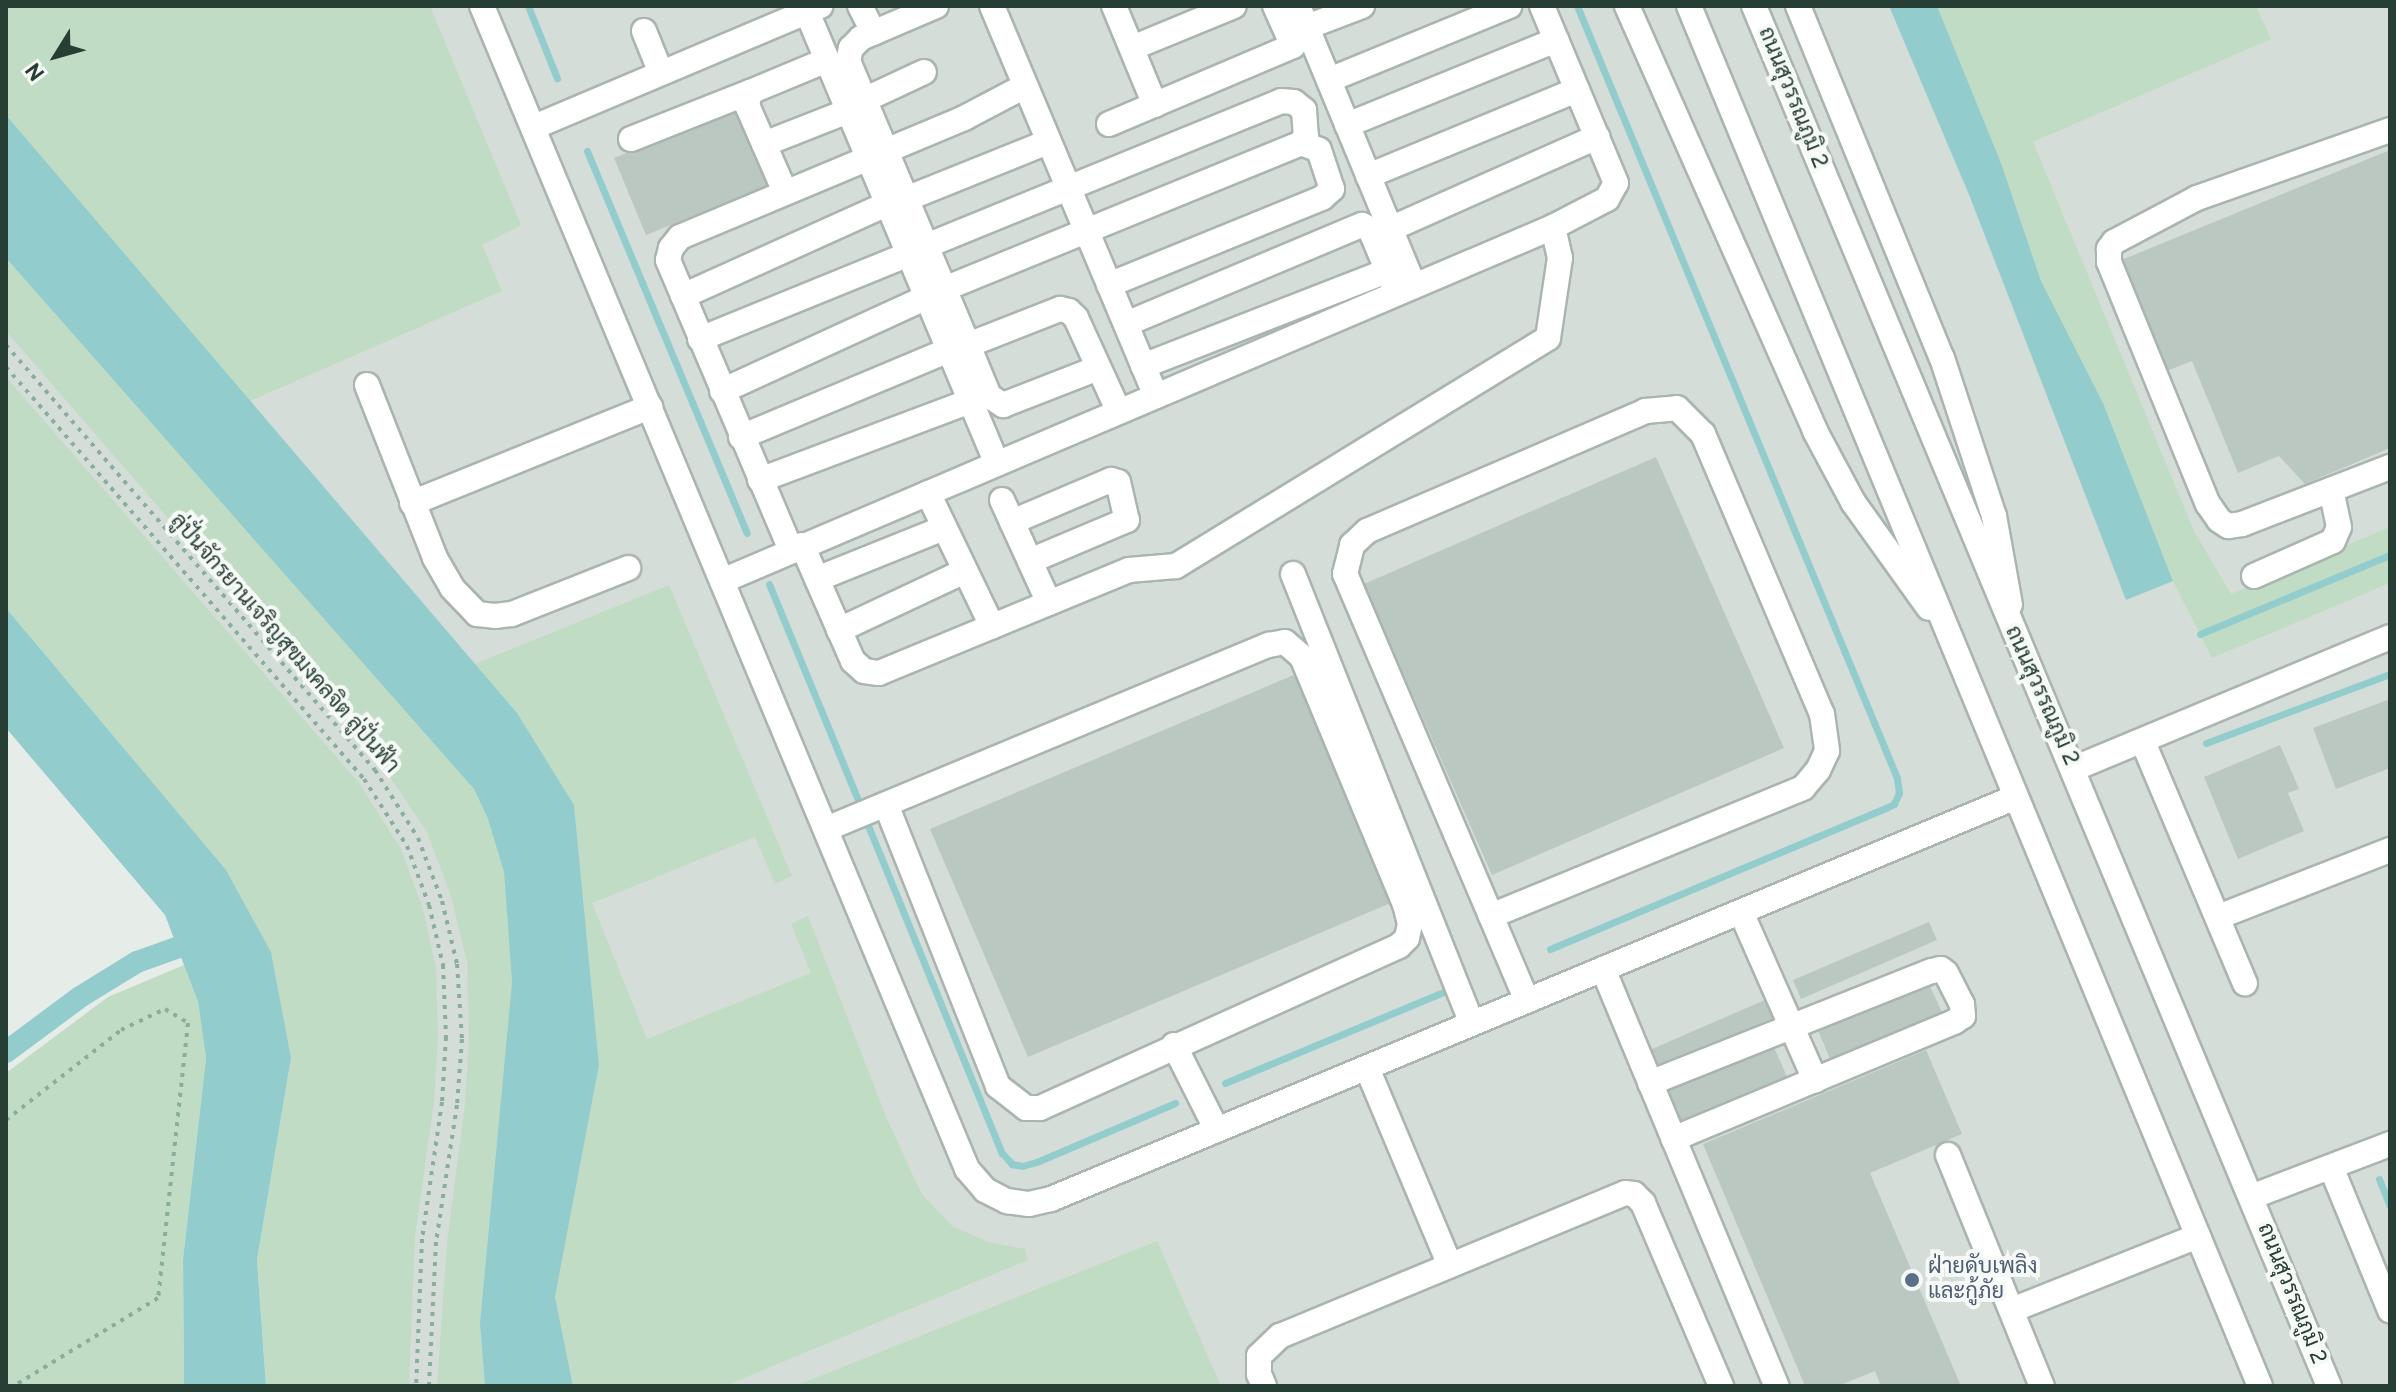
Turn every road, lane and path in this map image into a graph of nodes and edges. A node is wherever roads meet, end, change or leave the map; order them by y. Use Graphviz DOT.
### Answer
graph roads {
  1 [pos="482,6"];
  2 [pos="860,6"];
  3 [pos="936,6"];
  4 [pos="992,6"];
  5 [pos="1114,6"];
  6 [pos="1234,6"];
  7 [pos="1275,6"];
  8 [pos="1362,6"];
  9 [pos="1509,6"];
  10 [pos="1542,6"];
  11 [pos="1627,6"];
  12 [pos="1689,6"];
  13 [pos="1754,6"];
  14 [pos="1798,6"];
  15 [pos="813,9"];
  16 [pos="1303,16"];
  17 [pos="644,31"];
  18 [pos="874,33"];
  19 [pos="1556,40"];
  20 [pos="1132,48"];
  21 [pos="827,60"];
  22 [pos="924,72"];
  23 [pos="661,73"];
  24 [pos="1329,80"];
  25 [pos="1025,86"];
  26 [pos="1577,90"];
  27 [pos="750,92"];
  28 [pos="856,105"];
  29 [pos="1155,105"];
  30 [pos="1109,124"];
  31 [pos="1347,125"];
  32 [pos="534,127"];
  33 [pos="2390,130"];
  34 [pos="1597,137"];
  35 [pos="631,139"];
  36 [pos="1048,142"];
  37 [pos="1301,143"];
  38 [pos="764,144"];
  39 [pos="876,154"];
  40 [pos="1368,176"];
  41 [pos="1068,189"];
  42 [pos="785,192"];
  43 [pos="897,201"];
  44 [pos="1553,227"];
  45 [pos="1390,229"];
  46 [pos="1086,232"];
  47 [pos="918,250"];
  48 [pos="1389,270"];
  49 [pos="1109,285"];
  50 [pos="1406,290"];
  51 [pos="934,294"];
  52 [pos="683,296"];
  53 [pos="1126,324"];
  54 [pos="700,339"];
  55 [pos="6,345"];
  56 [pos="958,348"];
  57 [pos="1143,366"];
  58 [pos="6,367"];
  59 [pos="1098,368"];
  60 [pos="367,385"];
  61 [pos="722,391"];
  62 [pos="1156,396"];
  63 [pos="970,401"];
  64 [pos="650,407"];
  65 [pos="1119,412"];
  66 [pos="741,437"];
  67 [pos="997,464"];
  68 [pos="2390,467"];
  69 [pos="760,480"];
  70 [pos="2331,490"];
  71 [pos="928,493"];
  72 [pos="412,503"];
  73 [pos="944,528"];
  74 [pos="796,548"];
  75 [pos="1030,561"];
  76 [pos="628,568"];
  77 [pos="965,571"];
  78 [pos="1293,574"];
  79 [pos="2254,576"];
  80 [pos="817,579"];
  81 [pos="722,581"];
  82 [pos="1049,603"];
  83 [pos="992,626"];
  84 [pos="839,630"];
  85 [pos="2013,635"];
  86 [pos="2390,637"];
  87 [pos="1952,639"];
  88 [pos="2143,742"];
  89 [pos="2073,769"];
  90 [pos="2016,797"];
  91 [pos="886,805"];
  92 [pos="826,829"];
  93 [pos="2390,850"];
  94 [pos="1741,912"];
  95 [pos="1491,916"];
  96 [pos="2218,917"];
  97 [pos="1603,969"];
  98 [pos="2245,983"];
  99 [pos="1527,1001"];
  100 [pos="1472,1023"];
  101 [pos="1792,1027"];
  102 [pos="1174,1045"];
  103 [pos="1367,1068"];
  104 [pos="1815,1080"];
  105 [pos="1650,1083"];
  106 [pos="6,1120"];
  107 [pos="1217,1130"];
  108 [pos="1673,1139"];
  109 [pos="2390,1144"];
  110 [pos="1948,1155"];
  111 [pos="2331,1167"];
  112 [pos="2251,1197"];
  113 [pos="2198,1236"];
  114 [pos="1450,1265"];
  115 [pos="2012,1310"];
  116 [pos="2390,1310"];
  117 [pos="14,1386"];
  118 [pos="416,1386"];
  119 [pos="429,1386"];
  120 [pos="1264,1386"];
  121 [pos="1721,1386"];
  122 [pos="1777,1386"];
  123 [pos="2042,1386"];
  124 [pos="2260,1386"];
  125 [pos="2329,1386"];
  1 -- 32 [label="street"];
  2 -- 18 [label="street"];
  3 -- 18 [label="street"];
  4 -- 25 [label="street"];
  5 -- 20 [label="street"];
  6 -- 20 [label="street"];
  7 -- 29 [label="street"];
  8 -- 16 [label="street"];
  9 -- 24 [label="street"];
  10 -- 19 [label="street"];
  11 -- 87 [label="street"];
  12 -- 87 [label="street"];
  13 -- 85 [label="street, ถนนสุวรรณภูมิ 2"];
  14 -- 85 [label="street"];
  15 -- 21 [label="street"];
  15 -- 23 [label="street"];
  16 -- 24 [label="street"];
  17 -- 23 [label="street"];
  18 -- 28 [label="street"];
  19 -- 26 [label="street"];
  19 -- 31 [label="street"];
  20 -- 29 [label="street"];
  21 -- 27 [label="street"];
  21 -- 28 [label="street"];
  22 -- 28 [label="street"];
  23 -- 32 [label="street"];
  24 -- 31 [label="street"];
  25 -- 36 [label="street"];
  25 -- 39 [label="street"];
  26 -- 34 [label="street"];
  26 -- 40 [label="street"];
  27 -- 35 [label="street"];
  27 -- 38 [label="street"];
  28 -- 38 [label="street"];
  28 -- 39 [label="street"];
  29 -- 30 [label="street"];
  31 -- 40 [label="street"];
  32 -- 64 [label="street"];
  33 -- 70 [label="street"];
  34 -- 44 [label="street"];
  34 -- 45 [label="street"];
  36 -- 41 [label="street"];
  36 -- 43 [label="street"];
  37 -- 41 [label="street"];
  37 -- 46 [label="street"];
  37 -- 49 [label="street"];
  38 -- 42 [label="street"];
  39 -- 42 [label="street"];
  39 -- 43 [label="street"];
  40 -- 45 [label="street"];
  41 -- 46 [label="street"];
  41 -- 47 [label="street"];
  42 -- 52 [label="street"];
  43 -- 47 [label="street"];
  43 -- 52 [label="street"];
  44 -- 50 [label="street"];
  44 -- 82 [label="street"];
  45 -- 50 [label="street"];
  46 -- 49 [label="street"];
  46 -- 51 [label="street"];
  47 -- 51 [label="street"];
  47 -- 54 [label="street"];
  48 -- 50 [label="street"];
  48 -- 53 [label="street"];
  48 -- 57 [label="street"];
  49 -- 53 [label="street"];
  50 -- 62 [label="street"];
  51 -- 56 [label="street"];
  51 -- 61 [label="street"];
  52 -- 54 [label="street"];
  53 -- 57 [label="street"];
  54 -- 61 [label="street"];
  55 -- 119 [label="path, ลู่ปั่นจักรยานเจริญสุขมงคลจิต ลู่ปั่นฟ้า"];
  56 -- 59 [label="street"];
  56 -- 59 [label="street"];
  56 -- 63 [label="street"];
  56 -- 66 [label="street"];
  57 -- 62 [label="street"];
  58 -- 118 [label="path"];
  59 -- 65 [label="street"];
  60 -- 72 [label="street"];
  61 -- 66 [label="street"];
  62 -- 65 [label="street"];
  63 -- 67 [label="street"];
  63 -- 69 [label="street"];
  64 -- 72 [label="street"];
  64 -- 81 [label="street"];
  65 -- 67 [label="street"];
  66 -- 69 [label="street"];
  67 -- 71 [label="street"];
  68 -- 70 [label="street"];
  69 -- 74 [label="street"];
  70 -- 79 [label="street"];
  71 -- 73 [label="street"];
  71 -- 74 [label="street"];
  72 -- 76 [label="street"];
  73 -- 77 [label="street"];
  73 -- 80 [label="street"];
  74 -- 80 [label="street"];
  74 -- 81 [label="street"];
  75 -- 75 [label="street"];
  75 -- 82 [label="street"];
  77 -- 83 [label="street"];
  77 -- 84 [label="street"];
  78 -- 100 [label="street"];
  80 -- 84 [label="street"];
  81 -- 92 [label="street"];
  82 -- 83 [label="street"];
  83 -- 84 [label="street"];
  85 -- 89 [label="street, ถนนสุวรรณภูมิ 2"];
  86 -- 88 [label="street"];
  87 -- 90 [label="street"];
  88 -- 89 [label="street"];
  88 -- 96 [label="street"];
  89 -- 112 [label="street, ถนนสุวรรณภูมิ 2"];
  90 -- 94 [label="street"];
  90 -- 113 [label="street"];
  91 -- 92 [label="street"];
  91 -- 102 [label="street"];
  91 -- 102 [label="street"];
  92 -- 107 [label="street"];
  93 -- 96 [label="street"];
  94 -- 97 [label="street"];
  94 -- 101 [label="street"];
  95 -- 95 [label="street"];
  95 -- 99 [label="street"];
  96 -- 98 [label="street"];
  97 -- 99 [label="street"];
  97 -- 105 [label="street"];
  99 -- 100 [label="street"];
  100 -- 103 [label="street"];
  101 -- 104 [label="street"];
  101 -- 104 [label="street"];
  101 -- 105 [label="street"];
  102 -- 107 [label="street"];
  103 -- 107 [label="street"];
  103 -- 114 [label="street"];
  104 -- 108 [label="street"];
  105 -- 108 [label="street"];
  106 -- 117 [label="path"];
  108 -- 122 [label="street"];
  109 -- 111 [label="street"];
  110 -- 115 [label="street"];
  111 -- 112 [label="street"];
  111 -- 116 [label="street"];
  112 -- 125 [label="street, ถนนสุวรรณภูมิ 2"];
  113 -- 115 [label="street"];
  113 -- 124 [label="street"];
  114 -- 120 [label="street"];
  114 -- 121 [label="street"];
  115 -- 123 [label="street"];
}
